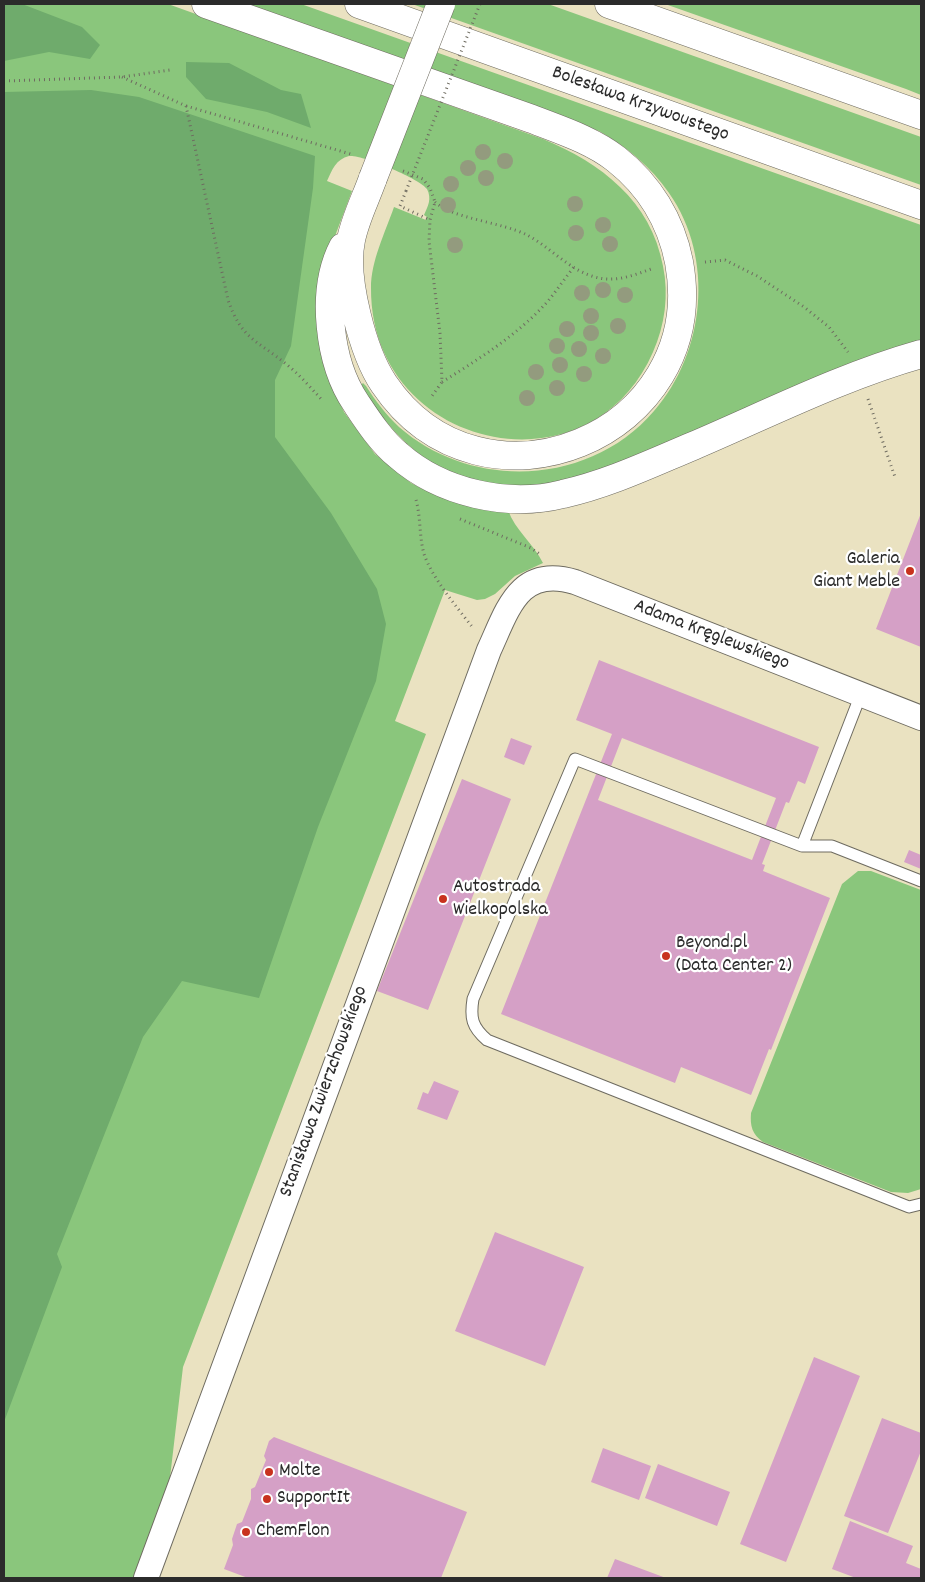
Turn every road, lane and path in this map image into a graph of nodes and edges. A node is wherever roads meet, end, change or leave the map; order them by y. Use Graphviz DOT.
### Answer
graph roads {
  1 [pos="206,4"];
  2 [pos="359,4"];
  3 [pos="441,4"];
  4 [pos="480,4"];
  5 [pos="609,4"];
  6 [pos="170,70"];
  7 [pos="4,82"];
  8 [pos="186,106"];
  9 [pos="921,115"];
  10 [pos="378,168"];
  11 [pos="921,205"];
  12 [pos="430,220"];
  13 [pos="355,225"];
  14 [pos="574,267"];
  15 [pos="921,354"];
  16 [pos="442,382"];
  17 [pos="426,426"];
  18 [pos="417,470"];
  19 [pos="508,607"];
  20 [pos="489,650"];
  21 [pos="861,694"];
  22 [pos="921,718"];
  23 [pos="802,846"];
  24 [pos="921,881"];
  25 [pos="921,1204"];
  26 [pos="146,1578"];
  1 -- 17 [label="main road"];
  2 -- 11 [label="main road, Bolesława Krzywoustego"];
  3 -- 10 [label="main road, bridge"];
  4 -- 12 [label="path, bridge"];
  5 -- 9 [label="main road"];
  6 -- 7 [label="path"];
  8 -- 10 [label="path"];
  10 -- 12 [label="path"];
  10 -- 13 [label="main road"];
  12 -- 16 [label="path"];
  13 -- 17 [label="main road"];
  13 -- 18 [label="main road"];
  14 -- 16 [label="path"];
  15 -- 18 [label="main road"];
  16 -- 17 [label="path"];
  18 -- 20 [label="path"];
  19 -- 20 [label="street, Stanisława Zwierzchowskiego"];
  19 -- 21 [label="street, Adama Kręglewskiego"];
  20 -- 26 [label="street, Stanisława Zwierzchowskiego"];
  21 -- 22 [label="street, Adama Kręglewskiego"];
  21 -- 23 [label="lane"];
  23 -- 24 [label="lane"];
  23 -- 25 [label="lane"];
}
